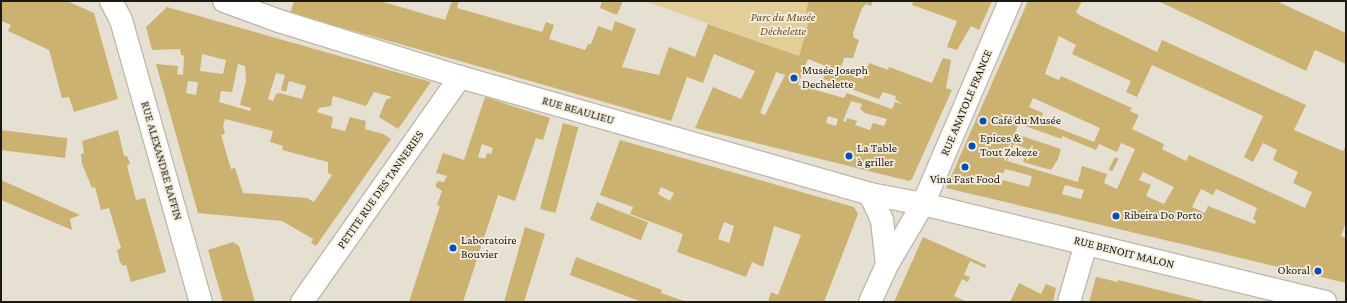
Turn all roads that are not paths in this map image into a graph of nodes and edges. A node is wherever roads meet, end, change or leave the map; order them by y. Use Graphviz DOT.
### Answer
graph roads {
  1 [pos="1010,1"];
  2 [pos="244,5"];
  3 [pos="117,7"];
  4 [pos="460,77"];
  5 [pos="870,194"];
  6 [pos="923,204"];
  7 [pos="1086,244"];
  8 [pos="887,265"];
  9 [pos="201,302"];
  10 [pos="302,302"];
  11 [pos="870,302"];
  12 [pos="1068,302"];
  13 [pos="1325,302"];
  1 -- 6 [label="street, RUE ANATOLE FRANCE"];
  2 -- 4 [label="street, RUE BEAULIEU"];
  3 -- 9 [label="street, RUE ALEXANDRE RAFFIN"];
  4 -- 5 [label="street, RUE BEAULIEU"];
  4 -- 10 [label="street, PETITE RUE DES TANNERIES"];
  5 -- 6 [label="street, RUE BEAULIEU"];
  5 -- 8 [label="street"];
  6 -- 7 [label="street, RUE BENOIT MALON"];
  6 -- 8 [label="street, RUE ANATOLE FRANCE"];
  7 -- 12 [label="street"];
  7 -- 13 [label="street, RUE BENOIT MALON"];
  8 -- 11 [label="street, RUE ANATOLE FRANCE"];
}
